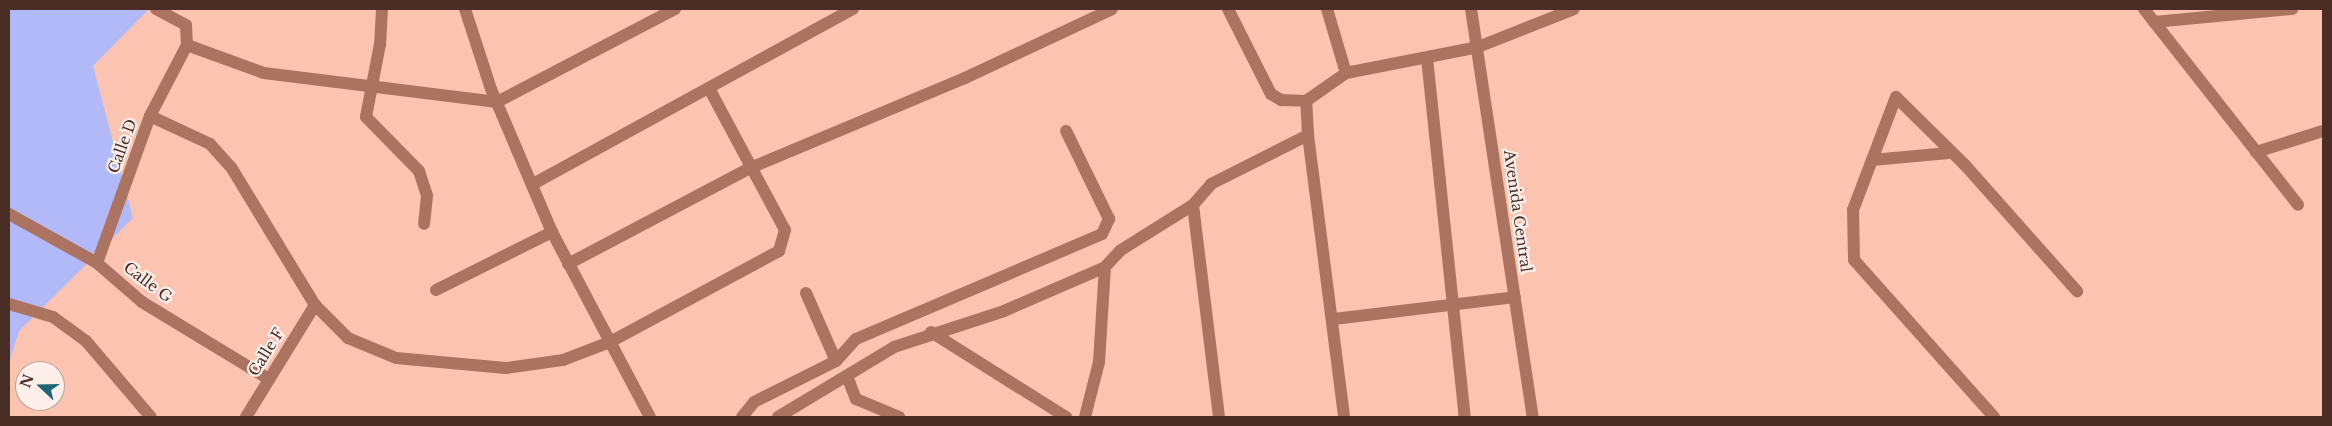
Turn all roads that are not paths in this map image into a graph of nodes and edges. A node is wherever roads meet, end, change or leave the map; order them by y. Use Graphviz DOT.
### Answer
graph roads {
  1 [pos="156,9"];
  2 [pos="382,9"];
  3 [pos="675,9"];
  4 [pos="853,9"];
  5 [pos="1112,9"];
  6 [pos="1228,9"];
  7 [pos="1327,9"];
  8 [pos="1471,9"];
  9 [pos="1574,9"];
  10 [pos="2144,9"];
  11 [pos="2292,9"];
  12 [pos="470,10"];
  13 [pos="2154,22"];
  14 [pos="187,44"];
  15 [pos="1478,47"];
  16 [pos="1427,58"];
  17 [pos="1346,73"];
  18 [pos="370,87"];
  19 [pos="708,88"];
  20 [pos="1306,101"];
  21 [pos="497,102"];
  22 [pos="150,116"];
  23 [pos="1066,131"];
  24 [pos="2323,131"];
  25 [pos="1308,135"];
  26 [pos="2256,152"];
  27 [pos="1949,153"];
  28 [pos="1872,160"];
  29 [pos="750,168"];
  30 [pos="533,184"];
  31 [pos="2298,205"];
  32 [pos="1193,206"];
  33 [pos="9,214"];
  34 [pos="424,224"];
  35 [pos="552,232"];
  36 [pos="97,263"];
  37 [pos="568,264"];
  38 [pos="1106,267"];
  39 [pos="436,290"];
  40 [pos="2077,291"];
  41 [pos="806,293"];
  42 [pos="1515,298"];
  43 [pos="315,305"];
  44 [pos="1452,308"];
  45 [pos="10,309"];
  46 [pos="1334,319"];
  47 [pos="932,332"];
  48 [pos="610,342"];
  49 [pos="836,362"];
  50 [pos="847,376"];
  51 [pos="267,378"];
  52 [pos="150,417"];
  53 [pos="246,417"];
  54 [pos="650,417"];
  55 [pos="742,417"];
  56 [pos="778,417"];
  57 [pos="900,417"];
  58 [pos="1066,417"];
  59 [pos="1085,417"];
  60 [pos="1219,417"];
  61 [pos="1344,417"];
  62 [pos="1465,417"];
  63 [pos="1533,417"];
  64 [pos="1994,417"];
  1 -- 14 [label="street"];
  2 -- 18 [label="street"];
  3 -- 21 [label="street"];
  4 -- 19 [label="street"];
  5 -- 29 [label="street"];
  6 -- 20 [label="street"];
  7 -- 17 [label="street"];
  8 -- 15 [label="street, Avenida Central"];
  9 -- 15 [label="street"];
  10 -- 13 [label="street"];
  11 -- 13 [label="street"];
  12 -- 21 [label="street"];
  13 -- 26 [label="street"];
  14 -- 18 [label="street"];
  14 -- 22 [label="street, Calle D"];
  15 -- 16 [label="street"];
  15 -- 42 [label="street, Avenida Central"];
  16 -- 17 [label="street"];
  16 -- 44 [label="street"];
  17 -- 20 [label="street"];
  18 -- 21 [label="street"];
  18 -- 34 [label="street"];
  19 -- 29 [label="street"];
  19 -- 30 [label="street"];
  20 -- 25 [label="street"];
  21 -- 30 [label="street"];
  22 -- 36 [label="street, Calle D"];
  22 -- 43 [label="street"];
  23 -- 49 [label="street"];
  24 -- 26 [label="street"];
  25 -- 32 [label="street"];
  25 -- 46 [label="street"];
  26 -- 31 [label="street"];
  27 -- 28 [label="street"];
  27 -- 28 [label="street"];
  27 -- 40 [label="street"];
  28 -- 64 [label="street"];
  29 -- 37 [label="street"];
  29 -- 48 [label="street"];
  30 -- 35 [label="street"];
  32 -- 38 [label="street"];
  32 -- 60 [label="street"];
  33 -- 36 [label="street, Calle G"];
  35 -- 37 [label="street"];
  35 -- 39 [label="street"];
  36 -- 51 [label="street, Calle G"];
  37 -- 48 [label="street"];
  38 -- 47 [label="street"];
  38 -- 59 [label="street"];
  41 -- 49 [label="street"];
  42 -- 44 [label="street"];
  42 -- 63 [label="street, Avenida Central"];
  43 -- 48 [label="street"];
  43 -- 51 [label="street, Calle F"];
  44 -- 46 [label="street"];
  44 -- 62 [label="street"];
  45 -- 52 [label="street"];
  46 -- 61 [label="street"];
  47 -- 50 [label="street"];
  47 -- 58 [label="street"];
  48 -- 54 [label="street"];
  49 -- 55 [label="street"];
  50 -- 56 [label="street"];
  50 -- 57 [label="street"];
  51 -- 53 [label="street, Calle F"];
}
